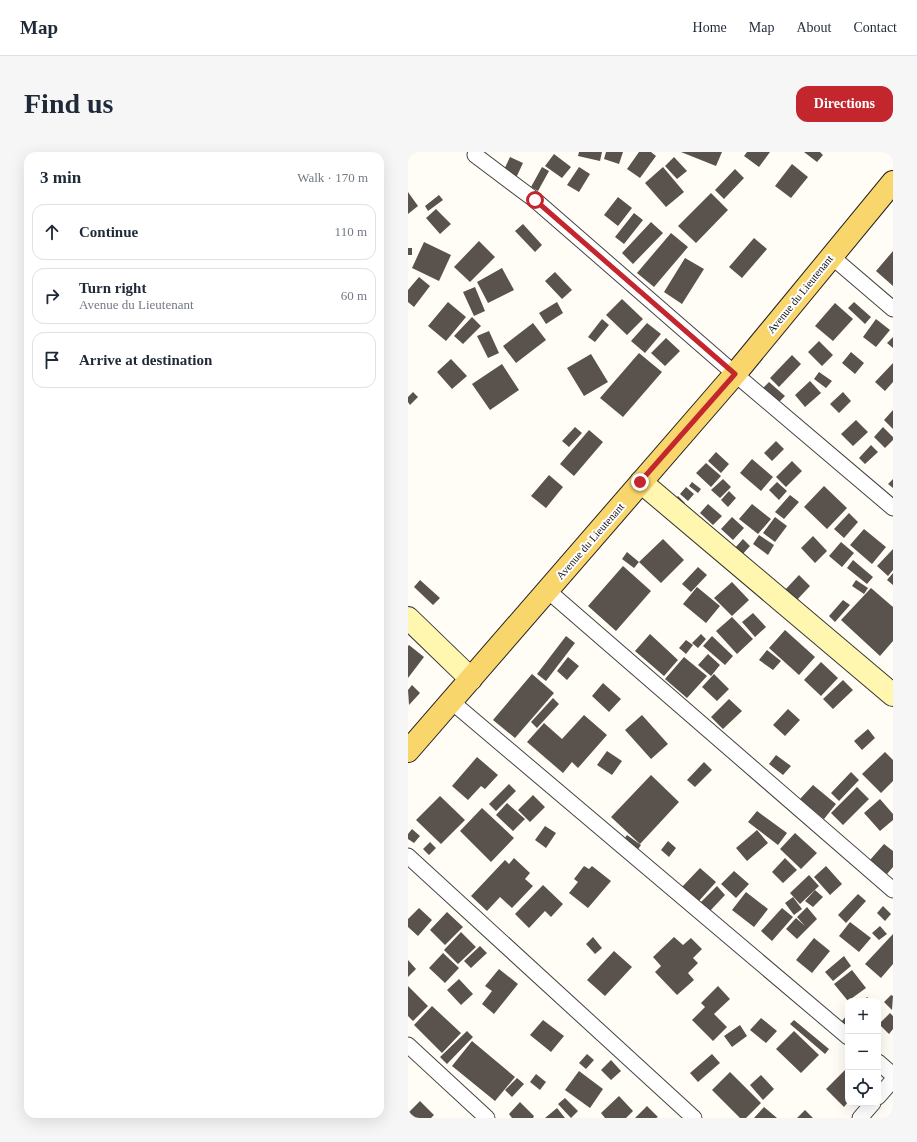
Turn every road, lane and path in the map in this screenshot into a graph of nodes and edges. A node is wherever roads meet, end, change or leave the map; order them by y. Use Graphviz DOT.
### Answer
graph roads {
  1 [pos="474,155"];
  2 [pos="893,182"];
  3 [pos="831,256"];
  4 [pos="893,309"];
  5 [pos="735,374"];
  6 [pos="640,482"];
  7 [pos="893,508"];
  8 [pos="547,590"];
  9 [pos="408,618"];
  10 [pos="472,679"];
  11 [pos="893,695"];
  12 [pos="452,702"];
  13 [pos="408,751"];
  14 [pos="408,856"];
  15 [pos="893,890"];
  16 [pos="845,1034"];
  17 [pos="408,1045"];
  18 [pos="881,1065"];
  19 [pos="893,1075"];
  20 [pos="893,1080"];
  21 [pos="881,1094"];
  22 [pos="870,1106"];
  23 [pos="487,1118"];
  24 [pos="694,1118"];
  25 [pos="860,1118"];
  1 -- 5 [label="street"];
  2 -- 3 [label="main road, Avenue du Lieutenant"];
  3 -- 4 [label="street"];
  3 -- 5 [label="main road, Avenue du Lieutenant"];
  5 -- 6 [label="main road, Avenue du Lieutenant"];
  5 -- 7 [label="street"];
  6 -- 8 [label="main road, Avenue du Lieutenant"];
  6 -- 11 [label="street"];
  8 -- 10 [label="main road, Avenue du Lieutenant"];
  8 -- 15 [label="street"];
  9 -- 10 [label="street"];
  10 -- 12 [label="main road, Avenue du Lieutenant"];
  12 -- 13 [label="main road, Avenue du Lieutenant"];
  12 -- 16 [label="street"];
  14 -- 24 [label="street"];
  17 -- 23 [label="street"];
  18 -- 19 [label="street"];
  20 -- 21 [label="street"];
  22 -- 25 [label="street"];
}
